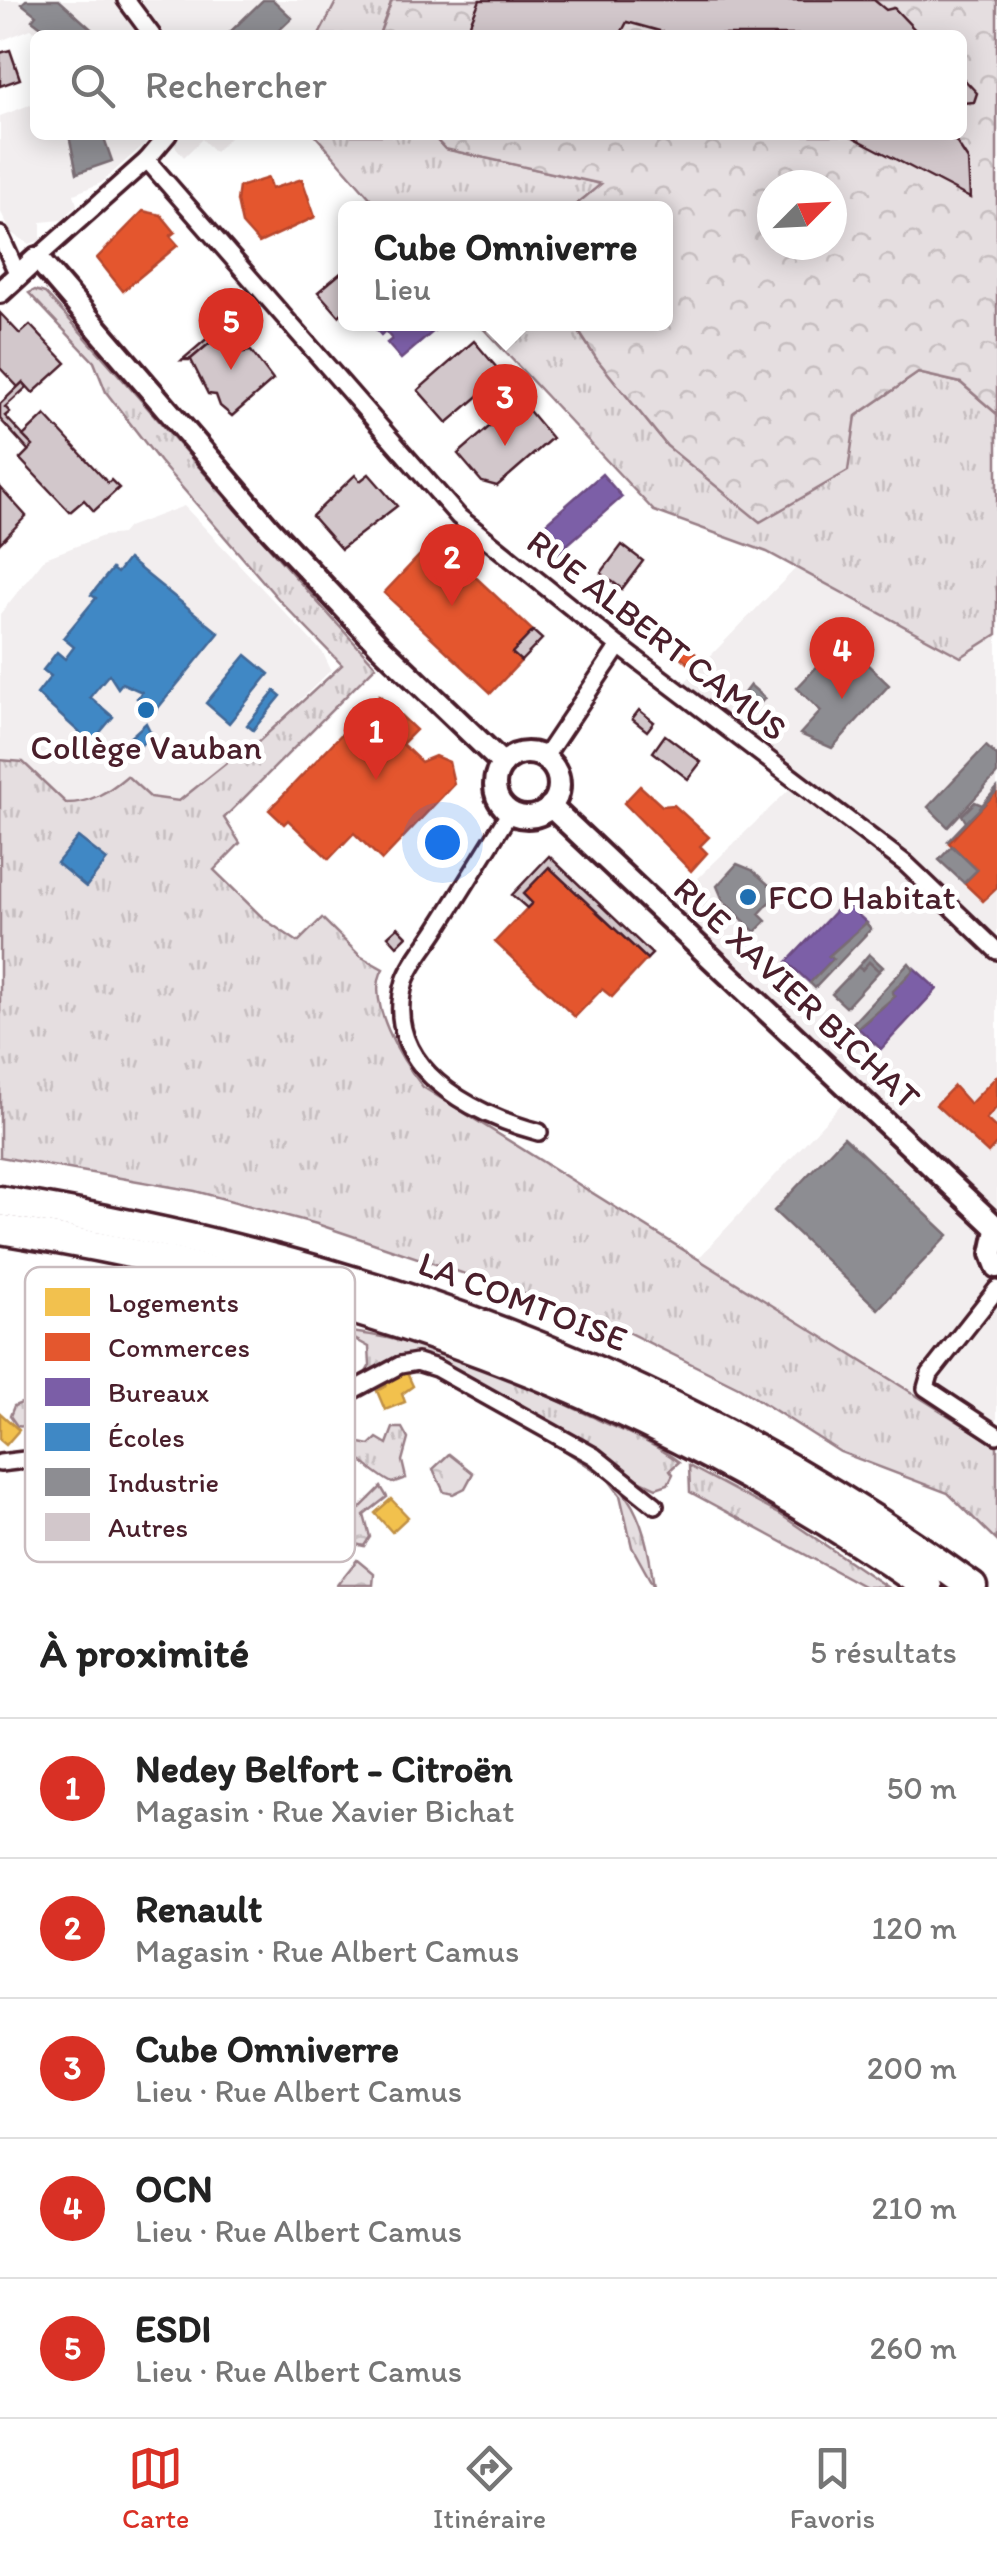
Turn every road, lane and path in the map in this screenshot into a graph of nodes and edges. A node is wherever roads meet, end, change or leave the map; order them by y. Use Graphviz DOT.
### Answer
graph roads {
  1 [pos="126,0"];
  2 [pos="148,30"];
  3 [pos="164,140"];
  4 [pos="147,160"];
  5 [pos="0,234"];
  6 [pos="37,258"];
  7 [pos="18,275"];
  8 [pos="0,292"];
  9 [pos="619,646"];
  10 [pos="544,758"];
  11 [pos="503,764"];
  12 [pos="550,806"];
  13 [pos="510,812"];
  14 [pos="997,952"];
  15 [pos="539,1132"];
  16 [pos="0,1201"];
  17 [pos="0,1229"];
  18 [pos="997,1229"];
  19 [pos="194,1267"];
  20 [pos="311,1267"];
  21 [pos="997,1267"];
  22 [pos="355,1280"];
  23 [pos="997,1289"];
  24 [pos="355,1309"];
  25 [pos="355,1390"];
  26 [pos="997,1434"];
  27 [pos="25,1460"];
  28 [pos="0,1463"];
  29 [pos="655,1505"];
  30 [pos="927,1587"];
  31 [pos="972,1587"];
  1 -- 2 [label="street"];
  3 -- 4 [label="street"];
  4 -- 6 [label="street"];
  4 -- 9 [label="street, RUE ALBERT CAMUS"];
  5 -- 7 [label="street"];
  6 -- 7 [label="main road"];
  6 -- 11 [label="main road"];
  7 -- 8 [label="main road"];
  9 -- 10 [label="street"];
  9 -- 14 [label="street, RUE ALBERT CAMUS"];
  10 -- 11 [label="main road"];
  10 -- 12 [label="main road"];
  11 -- 13 [label="main road"];
  12 -- 13 [label="main road"];
  12 -- 18 [label="main road, RUE XAVIER BICHAT"];
  13 -- 15 [label="street"];
  16 -- 20 [label="highway, LA COMTOISE"];
  17 -- 19 [label="highway, LA COMTOISE"];
  18 -- 21 [label="main road"];
  22 -- 31 [label="highway, LA COMTOISE"];
  23 -- 26 [label="street"];
  24 -- 30 [label="highway, LA COMTOISE"];
  25 -- 29 [label="street"];
  27 -- 28 [label="street"];
}
